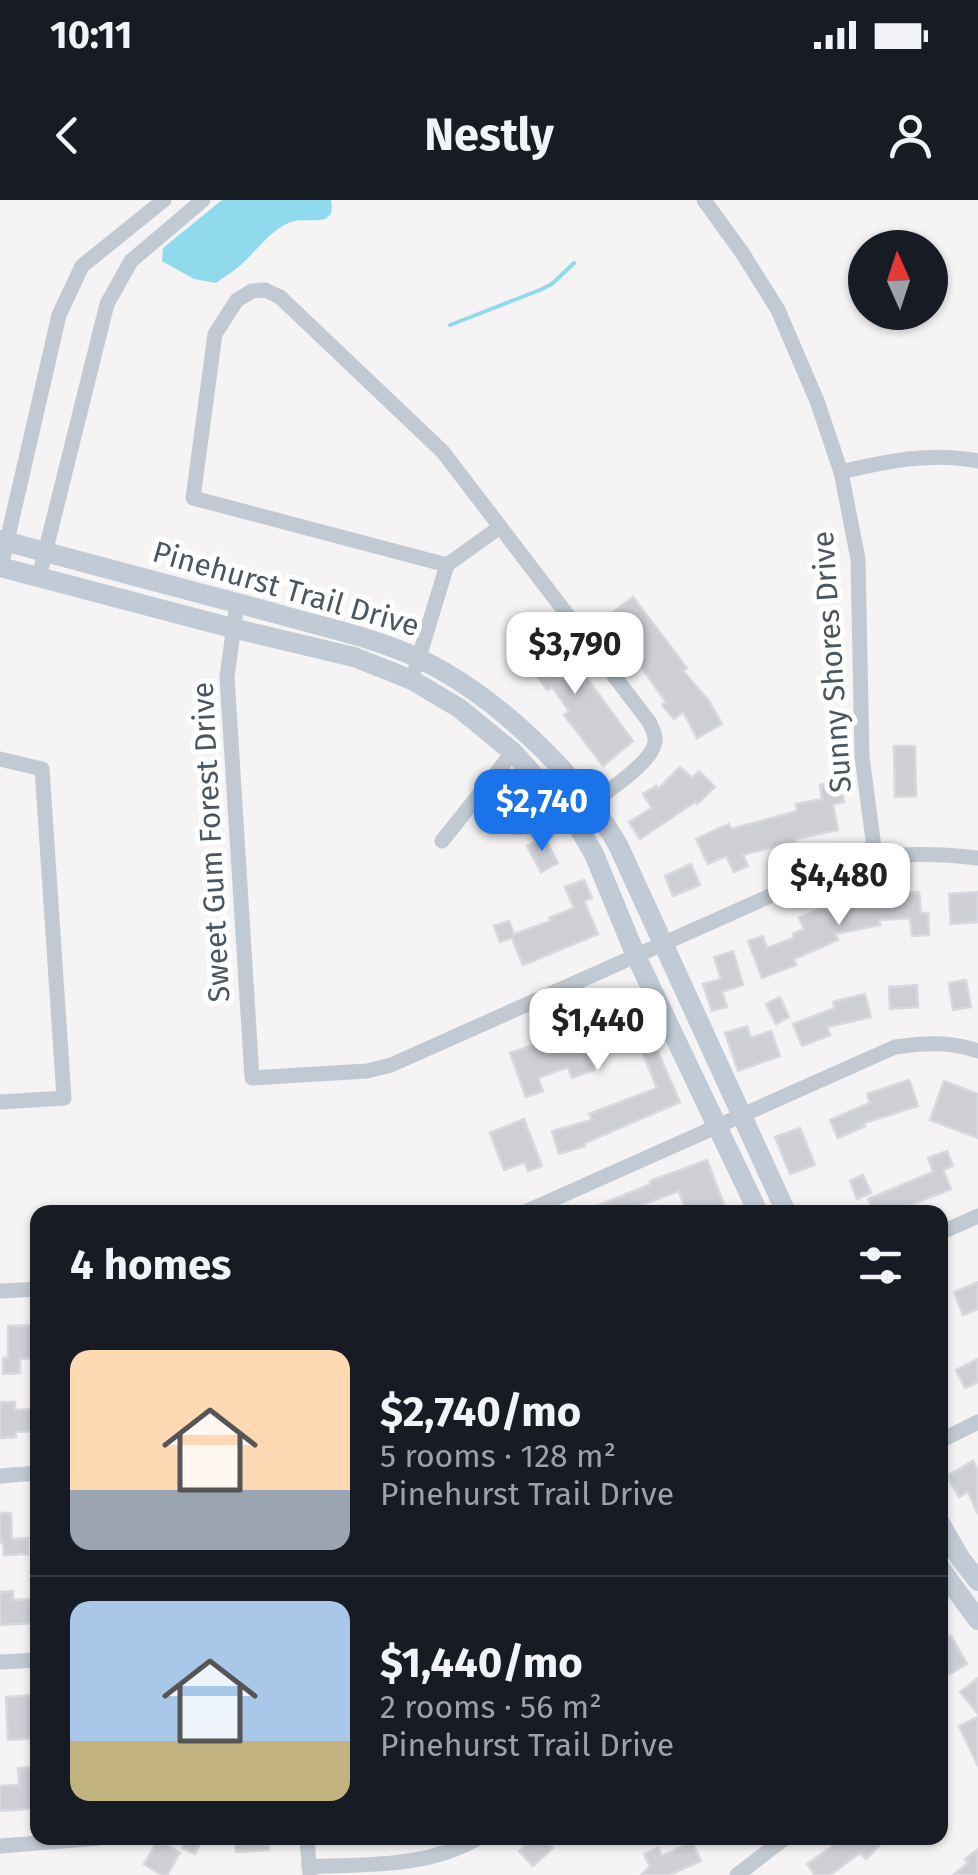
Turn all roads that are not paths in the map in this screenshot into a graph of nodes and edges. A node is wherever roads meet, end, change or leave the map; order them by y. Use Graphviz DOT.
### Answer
graph roads {
  1 [pos="164,200"];
  2 [pos="203,200"];
  3 [pos="704,200"];
  4 [pos="978,461"];
  5 [pos="841,472"];
  6 [pos="500,527"];
  7 [pos="3,541"];
  8 [pos="46,553"];
  9 [pos="446,565"];
  10 [pos="0,567"];
  11 [pos="39,577"];
  12 [pos="237,603"];
  13 [pos="232,628"];
  14 [pos="419,658"];
  15 [pos="412,680"];
  16 [pos="513,752"];
  17 [pos="0,759"];
  18 [pos="591,804"];
  19 [pos="574,820"];
  20 [pos="442,841"];
  21 [pos="875,855"];
  22 [pos="978,858"];
  23 [pos="664,943"];
  24 [pos="636,956"];
  25 [pos="978,1052"];
  26 [pos="0,1102"];
  27 [pos="742,1115"];
  28 [pos="719,1126"];
  29 [pos="562,1205"];
  30 [pos="755,1205"];
  31 [pos="783,1205"];
  32 [pos="978,1216"];
  33 [pos="948,1229"];
  34 [pos="30,1290"];
  35 [pos="0,1292"];
  36 [pos="978,1422"];
  37 [pos="948,1437"];
  38 [pos="30,1474"];
  39 [pos="0,1476"];
  40 [pos="948,1537"];
  41 [pos="948,1579"];
  42 [pos="978,1581"];
  43 [pos="978,1620"];
  44 [pos="30,1660"];
  45 [pos="0,1662"];
  46 [pos="30,1844"];
  47 [pos="308,1845"];
  48 [pos="465,1845"];
  49 [pos="776,1845"];
  50 [pos="0,1846"];
  51 [pos="310,1871"];
  52 [pos="737,1875"];
  1 -- 7 [label="street"];
  2 -- 8 [label="street"];
  3 -- 5 [label="street, Sunny Shores Drive"];
  4 -- 5 [label="street"];
  5 -- 21 [label="street, Sunny Shores Drive"];
  6 -- 9 [label="street"];
  6 -- 9 [label="street"];
  6 -- 18 [label="street"];
  7 -- 8 [label="street, Pinehurst Trail Drive"];
  7 -- 10 [label="street"];
  8 -- 11 [label="street"];
  8 -- 12 [label="street, Pinehurst Trail Drive"];
  9 -- 14 [label="street"];
  10 -- 11 [label="street, Pinehurst Trail Drive"];
  11 -- 13 [label="street, Pinehurst Trail Drive"];
  12 -- 13 [label="street, Sweet Gum Forest Drive"];
  12 -- 14 [label="street, Pinehurst Trail Drive"];
  13 -- 15 [label="street, Pinehurst Trail Drive"];
  13 -- 24 [label="street, Sweet Gum Forest Drive"];
  14 -- 15 [label="street"];
  14 -- 18 [label="street, Pinehurst Trail Drive"];
  15 -- 16 [label="street, Pinehurst Trail Drive"];
  16 -- 19 [label="street, Pinehurst Trail Drive"];
  16 -- 20 [label="street"];
  17 -- 26 [label="street"];
  18 -- 19 [label="street"];
  18 -- 23 [label="street, Pinehurst Trail Drive"];
  19 -- 24 [label="street, Pinehurst Trail Drive"];
  21 -- 22 [label="street"];
  21 -- 23 [label="street"];
  23 -- 24 [label="street"];
  23 -- 27 [label="street, Pinehurst Trail Drive"];
  24 -- 28 [label="street, Pinehurst Trail Drive"];
  25 -- 27 [label="street"];
  27 -- 28 [label="street"];
  27 -- 31 [label="street, Pinehurst Trail Drive"];
  28 -- 29 [label="street"];
  28 -- 30 [label="street, Pinehurst Trail Drive"];
  32 -- 33 [label="street"];
  34 -- 35 [label="street"];
  36 -- 37 [label="street"];
  38 -- 39 [label="street"];
  40 -- 42 [label="street"];
  41 -- 43 [label="street"];
  44 -- 45 [label="street"];
  46 -- 50 [label="street"];
  47 -- 51 [label="street"];
  48 -- 51 [label="street"];
  49 -- 52 [label="street"];
}
